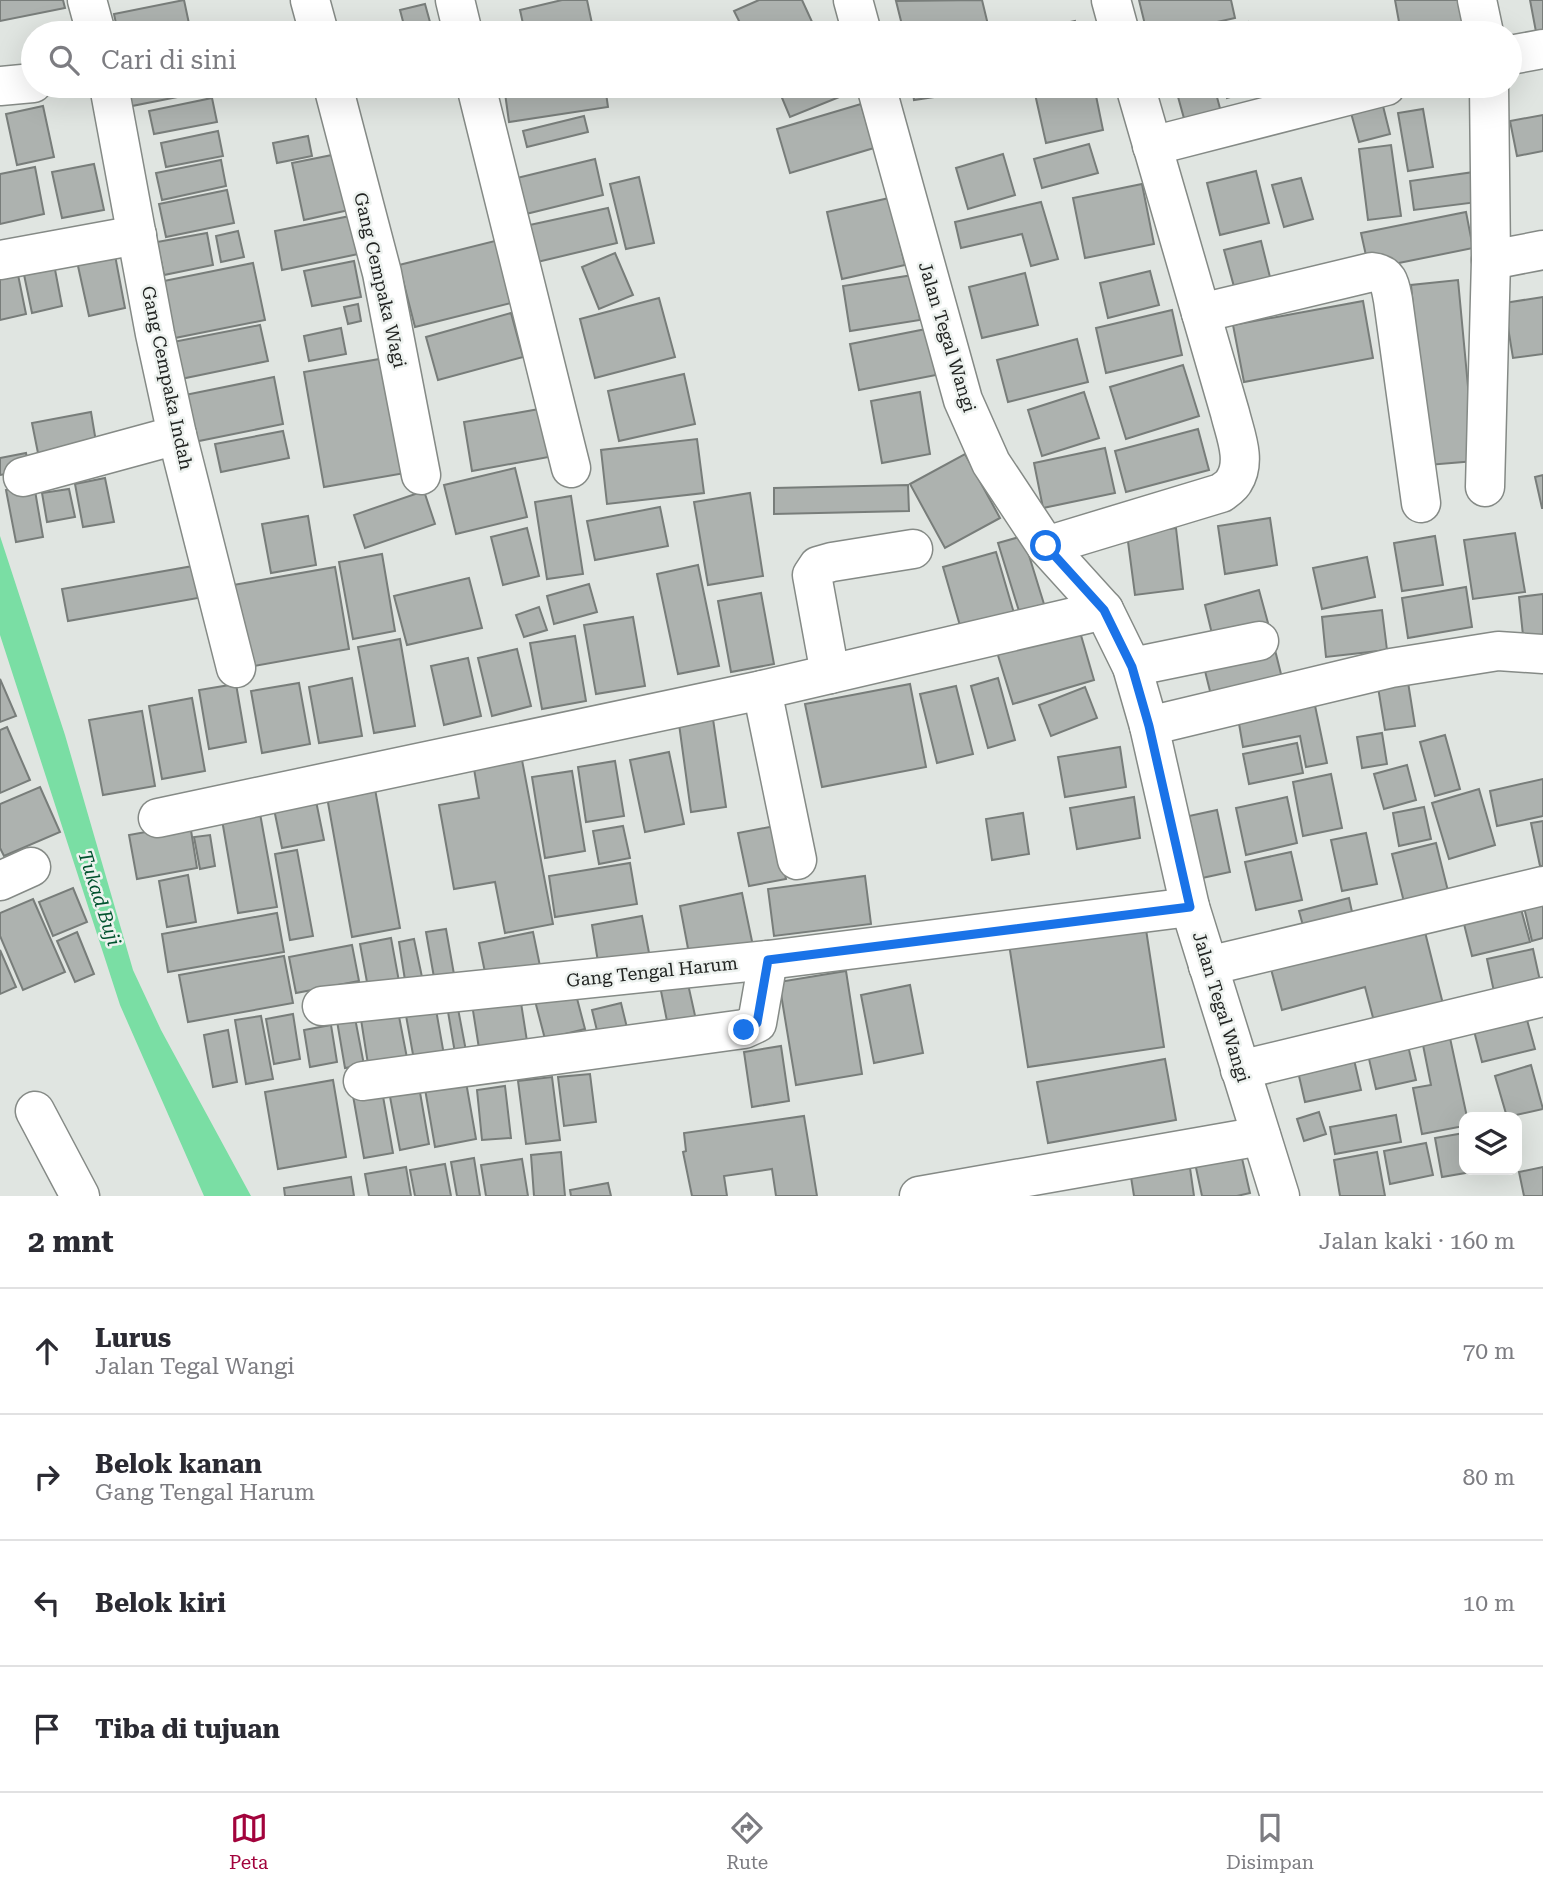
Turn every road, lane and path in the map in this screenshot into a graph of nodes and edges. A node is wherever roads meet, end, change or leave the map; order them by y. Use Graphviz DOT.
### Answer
graph roads {
  1 [pos="88,0"];
  2 [pos="310,0"];
  3 [pos="455,0"];
  4 [pos="853,0"];
  5 [pos="1111,0"];
  6 [pos="1477,0"];
  7 [pos="93,21"];
  8 [pos="316,21"];
  9 [pos="460,21"];
  10 [pos="859,21"];
  11 [pos="1117,21"];
  12 [pos="1481,21"];
  13 [pos="1543,49"];
  14 [pos="1522,53"];
  15 [pos="21,84"];
  16 [pos="0,86"];
  17 [pos="111,98"];
  18 [pos="336,98"];
  19 [pos="479,98"];
  20 [pos="879,98"];
  21 [pos="1138,98"];
  22 [pos="1339,98"];
  23 [pos="1489,98"];
  24 [pos="1152,146"];
  25 [pos="137,235"];
  26 [pos="1543,250"];
  27 [pos="0,260"];
  28 [pos="1491,260"];
  29 [pos="1201,313"];
  30 [pos="177,435"];
  31 [pos="571,468"];
  32 [pos="421,475"];
  33 [pos="23,477"];
  34 [pos="1485,487"];
  35 [pos="1421,503"];
  36 [pos="1046,546"];
  37 [pos="913,549"];
  38 [pos="1104,610"];
  39 [pos="1259,641"];
  40 [pos="1543,654"];
  41 [pos="1132,667"];
  42 [pos="236,668"];
  43 [pos="830,674"];
  44 [pos="762,690"];
  45 [pos="1149,726"];
  46 [pos="158,818"];
  47 [pos="797,860"];
  48 [pos="1543,886"];
  49 [pos="1190,907"];
  50 [pos="768,960"];
  51 [pos="1208,967"];
  52 [pos="1543,997"];
  53 [pos="322,1006"];
  54 [pos="1240,1070"];
  55 [pos="363,1081"];
  56 [pos="35,1111"];
  57 [pos="1261,1136"];
  58 [pos="80,1196"];
  59 [pos="919,1196"];
  60 [pos="1280,1196"];
  1 -- 7 [label="street"];
  2 -- 8 [label="street"];
  3 -- 9 [label="street"];
  4 -- 10 [label="street"];
  5 -- 11 [label="street"];
  6 -- 12 [label="street"];
  13 -- 14 [label="street"];
  15 -- 16 [label="street"];
  17 -- 25 [label="street, Gang Cempaka Indah"];
  18 -- 32 [label="street, Gang Cempaka Wagi"];
  19 -- 31 [label="street"];
  20 -- 36 [label="street, Jalan Tegal Wangi"];
  21 -- 24 [label="street"];
  22 -- 24 [label="street"];
  23 -- 28 [label="street"];
  24 -- 29 [label="street"];
  25 -- 27 [label="street"];
  25 -- 30 [label="street, Gang Cempaka Indah"];
  26 -- 28 [label="street"];
  28 -- 34 [label="street"];
  29 -- 35 [label="street"];
  29 -- 36 [label="street"];
  30 -- 33 [label="street"];
  30 -- 42 [label="street, Gang Cempaka Indah"];
  36 -- 38 [label="street, Jalan Tegal Wangi"];
  37 -- 43 [label="street"];
  38 -- 41 [label="street, Jalan Tegal Wangi"];
  38 -- 43 [label="street"];
  39 -- 41 [label="street"];
  40 -- 45 [label="street"];
  41 -- 45 [label="street, Jalan Tegal Wangi"];
  43 -- 44 [label="street"];
  44 -- 46 [label="street"];
  44 -- 47 [label="street"];
  45 -- 49 [label="street, Jalan Tegal Wangi"];
  48 -- 51 [label="street"];
  49 -- 50 [label="street, Gang Tengal Harum"];
  49 -- 51 [label="street, Jalan Tegal Wangi"];
  50 -- 53 [label="street, Gang Tengal Harum"];
  50 -- 55 [label="street"];
  51 -- 54 [label="street, Jalan Tegal Wangi"];
  52 -- 54 [label="street"];
  54 -- 57 [label="street, Jalan Tegal Wangi"];
  56 -- 58 [label="street"];
  57 -- 59 [label="street"];
  57 -- 60 [label="street, Jalan Tegal Wangi"];
}
